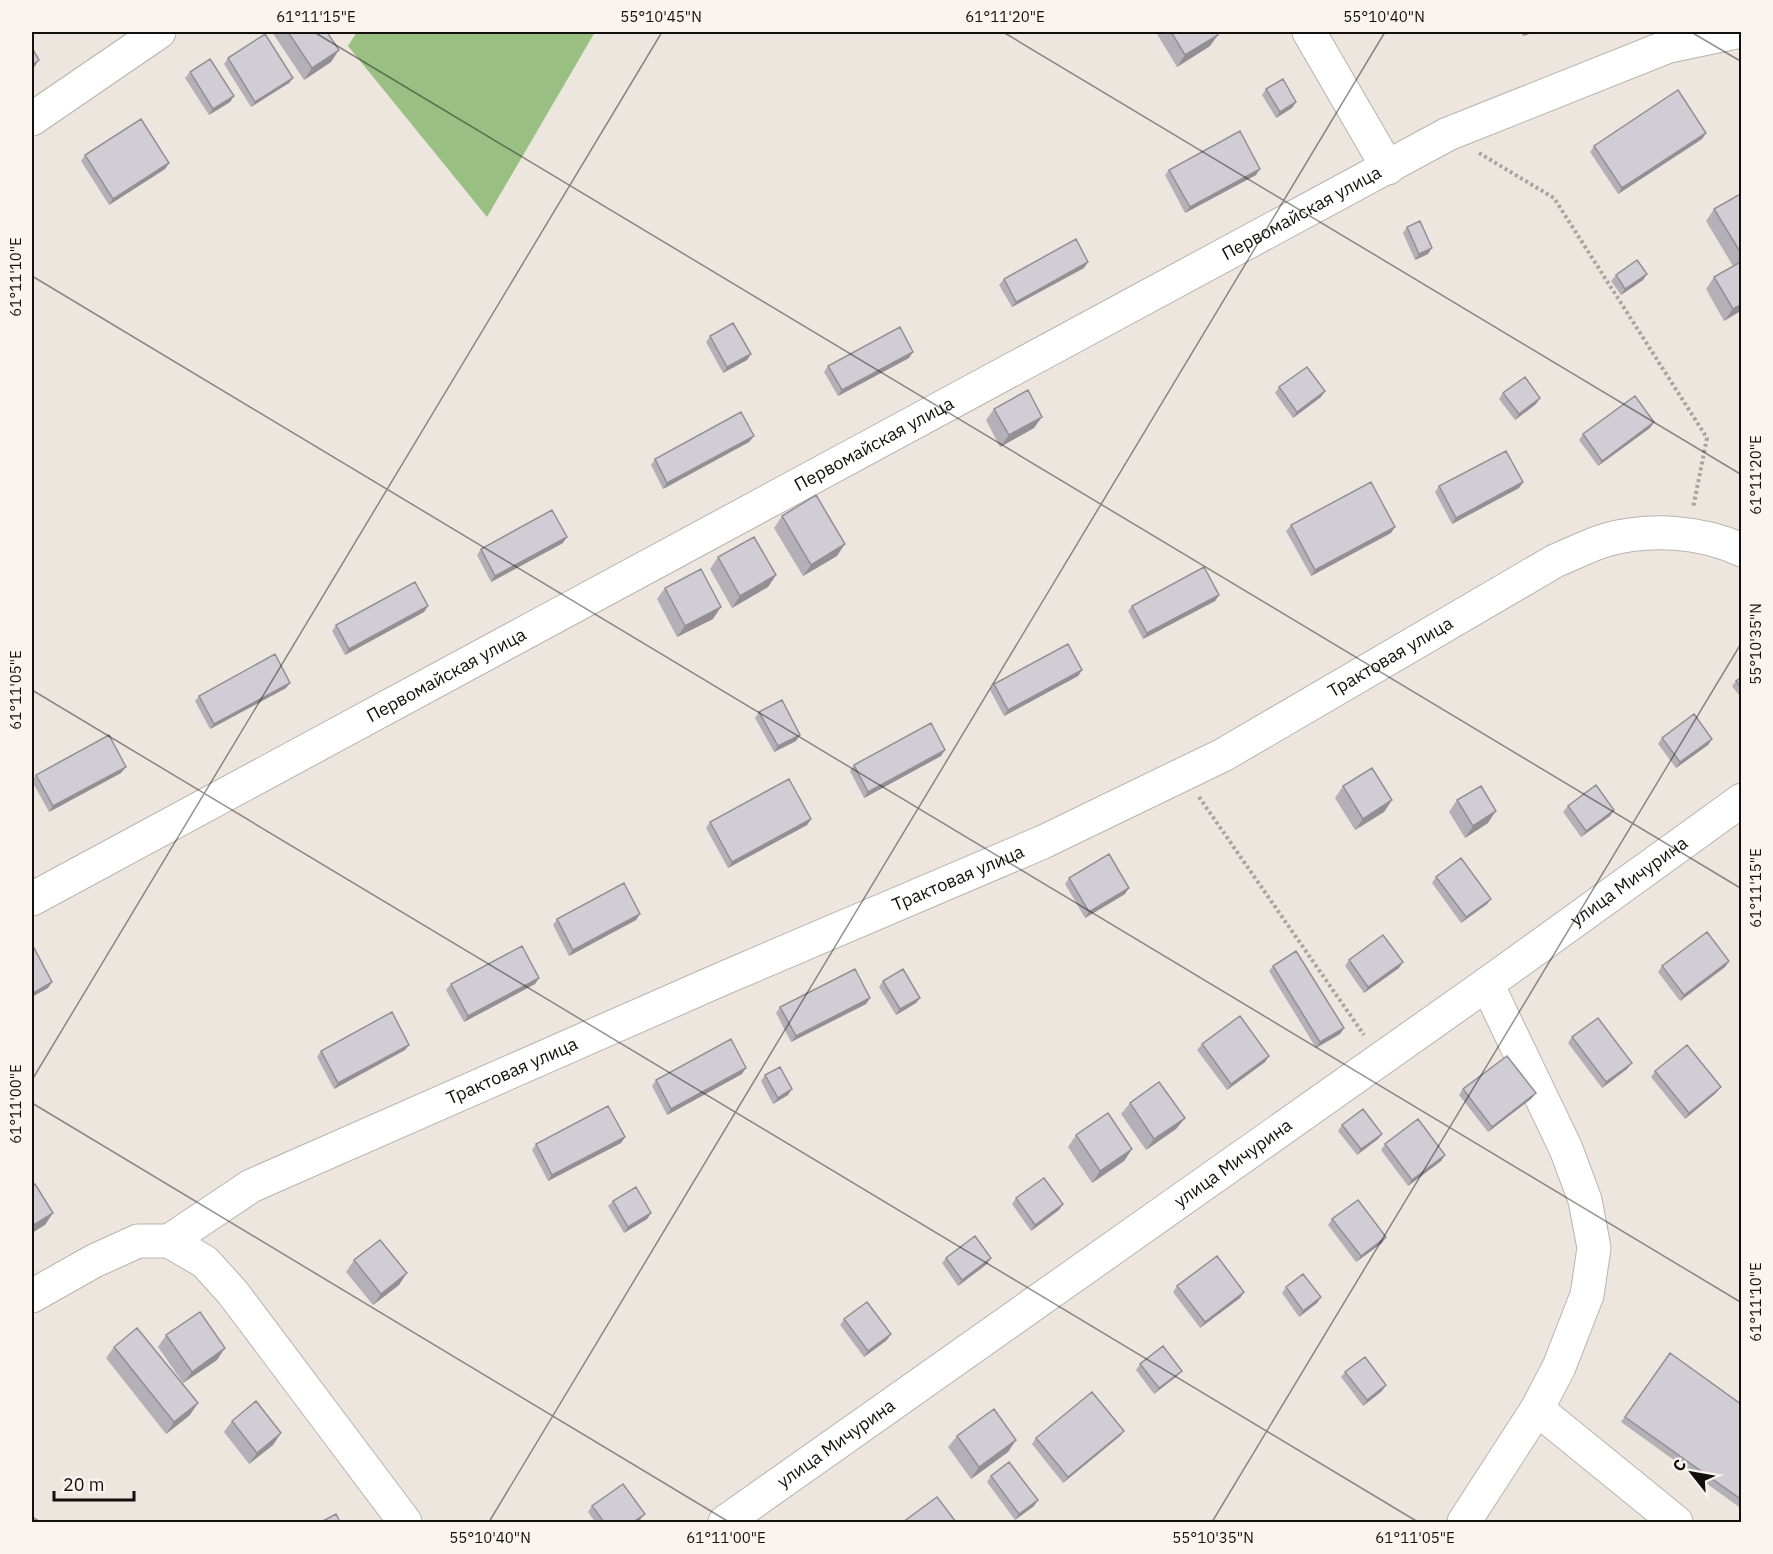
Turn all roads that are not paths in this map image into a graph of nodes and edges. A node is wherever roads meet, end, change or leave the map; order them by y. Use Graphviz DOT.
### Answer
graph roads {
  1 [pos="159,32"];
  2 [pos="1309,32"];
  3 [pos="1736,32"];
  4 [pos="32,119"];
  5 [pos="1388,168"];
  6 [pos="1742,550"];
  7 [pos="1742,800"];
  8 [pos="32,899"];
  9 [pos="1486,984"];
  10 [pos="169,1241"];
  11 [pos="32,1296"];
  12 [pos="1537,1409"];
  13 [pos="405,1522"];
  14 [pos="725,1522"];
  15 [pos="1464,1522"];
  16 [pos="1676,1522"];
  1 -- 4 [label="street"];
  2 -- 5 [label="street"];
  3 -- 5 [label="street, Первомайская улица"];
  5 -- 8 [label="street, Первомайская улица"];
  6 -- 10 [label="street, Трактовая улица"];
  7 -- 9 [label="street, улица Мичурина"];
  9 -- 12 [label="street"];
  9 -- 14 [label="street, улица Мичурина"];
  10 -- 11 [label="street"];
  10 -- 13 [label="street"];
  12 -- 15 [label="street"];
  12 -- 16 [label="street"];
}
